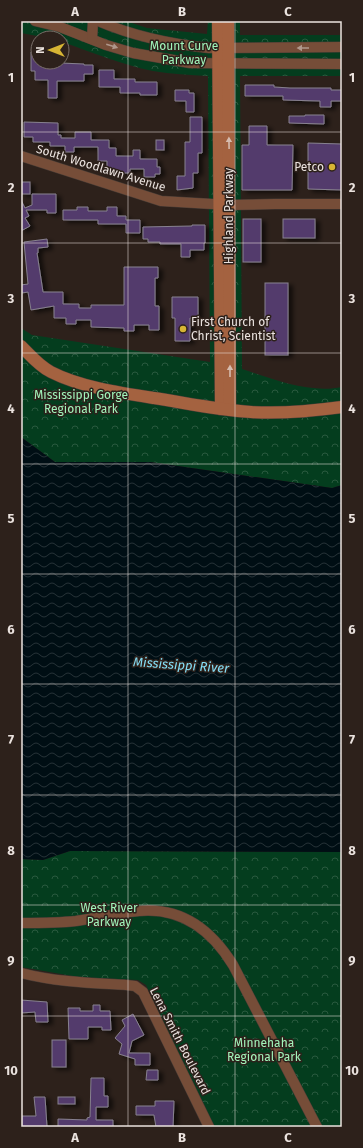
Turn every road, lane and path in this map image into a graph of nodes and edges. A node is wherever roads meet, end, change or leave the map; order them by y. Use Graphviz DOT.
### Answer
graph roads {
  1 [pos="35,21"];
  2 [pos="93,21"];
  3 [pos="98,21"];
  4 [pos="218,21"];
  5 [pos="228,21"];
  6 [pos="92,39"];
  7 [pos="223,47"];
  8 [pos="342,48"];
  9 [pos="223,64"];
  10 [pos="342,64"];
  11 [pos="21,156"];
  12 [pos="342,204"];
  13 [pos="224,205"];
  14 [pos="21,346"];
  15 [pos="342,407"];
  16 [pos="225,409"];
  17 [pos="21,923"];
  18 [pos="21,973"];
  19 [pos="209,1127"];
  20 [pos="317,1127"];
  1 -- 6 [label="street"];
  2 -- 6 [label="street"];
  3 -- 7 [label="street"];
  4 -- 7 [label="street, Highland Parkway"];
  5 -- 7 [label="street, Highland Parkway"];
  6 -- 9 [label="street, one-way"];
  8 -- 7 [label="street, one-way"];
  7 -- 9 [label="street, Highland Parkway"];
  9 -- 10 [label="street"];
  9 -- 13 [label="street, Highland Parkway"];
  11 -- 13 [label="street, South Woodlawn Avenue"];
  12 -- 13 [label="street, South Woodlawn Avenue"];
  13 -- 16 [label="street, Highland Parkway"];
  14 -- 16 [label="street"];
  15 -- 16 [label="street"];
  17 -- 20 [label="street"];
  18 -- 19 [label="street, Lena Smith Boulevard"];
}
